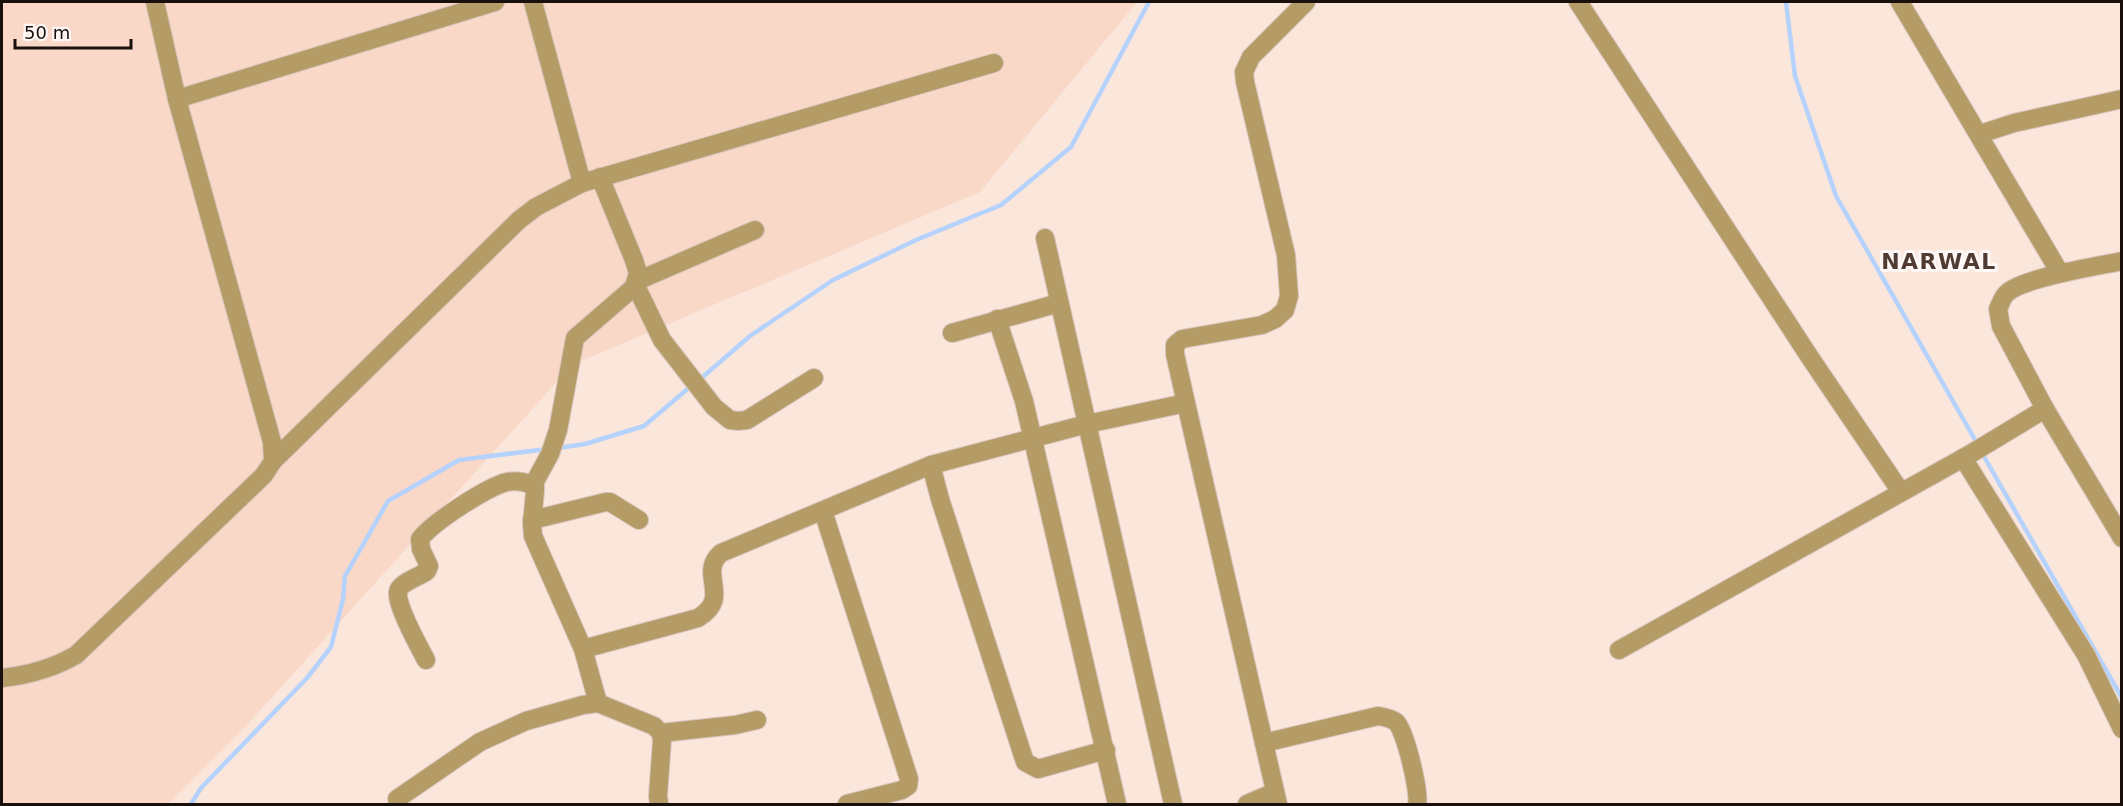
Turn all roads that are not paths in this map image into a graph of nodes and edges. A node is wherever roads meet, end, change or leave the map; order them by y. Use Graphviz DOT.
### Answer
graph roads {
  1 [pos="155,2"];
  2 [pos="495,2"];
  3 [pos="533,2"];
  4 [pos="1306,2"];
  5 [pos="1578,2"];
  6 [pos="1900,2"];
  7 [pos="994,63"];
  8 [pos="177,99"];
  9 [pos="2121,99"];
  10 [pos="1980,134"];
  11 [pos="600,177"];
  12 [pos="582,183"];
  13 [pos="755,230"];
  14 [pos="1045,238"];
  15 [pos="2121,261"];
  16 [pos="2060,273"];
  17 [pos="636,282"];
  18 [pos="1059,303"];
  19 [pos="997,319"];
  20 [pos="952,333"];
  21 [pos="814,378"];
  22 [pos="1186,403"];
  23 [pos="2045,409"];
  24 [pos="1087,424"];
  25 [pos="1033,438"];
  26 [pos="1968,455"];
  27 [pos="273,461"];
  28 [pos="932,465"];
  29 [pos="533,486"];
  30 [pos="1901,492"];
  31 [pos="823,511"];
  32 [pos="532,520"];
  33 [pos="639,520"];
  34 [pos="2121,538"];
  35 [pos="583,649"];
  36 [pos="1619,650"];
  37 [pos="426,660"];
  38 [pos="2,678"];
  39 [pos="598,703"];
  40 [pos="757,720"];
  41 [pos="2121,729"];
  42 [pos="661,733"];
  43 [pos="1264,743"];
  44 [pos="1106,750"];
  45 [pos="1276,798"];
  46 [pos="397,799"];
  47 [pos="659,804"];
  48 [pos="847,804"];
  49 [pos="1117,804"];
  50 [pos="1173,804"];
  51 [pos="1247,804"];
  52 [pos="1417,804"];
  1 -- 8 [label="street"];
  2 -- 8 [label="street"];
  3 -- 12 [label="street"];
  4 -- 22 [label="street"];
  5 -- 30 [label="street"];
  6 -- 10 [label="street"];
  7 -- 11 [label="street"];
  8 -- 27 [label="street"];
  9 -- 10 [label="street"];
  10 -- 16 [label="street"];
  11 -- 12 [label="street"];
  11 -- 17 [label="street"];
  12 -- 27 [label="street"];
  13 -- 17 [label="street"];
  14 -- 18 [label="street"];
  15 -- 16 [label="street"];
  16 -- 23 [label="street"];
  17 -- 21 [label="street"];
  17 -- 29 [label="street"];
  18 -- 19 [label="street"];
  18 -- 24 [label="street"];
  19 -- 20 [label="street"];
  19 -- 25 [label="street"];
  22 -- 24 [label="street"];
  22 -- 43 [label="street"];
  23 -- 26 [label="street"];
  23 -- 34 [label="street"];
  24 -- 25 [label="street"];
  24 -- 50 [label="street"];
  25 -- 28 [label="street"];
  25 -- 44 [label="street"];
  26 -- 30 [label="street"];
  26 -- 41 [label="street"];
  27 -- 38 [label="street"];
  28 -- 31 [label="street"];
  28 -- 44 [label="street"];
  29 -- 32 [label="street"];
  29 -- 37 [label="street"];
  30 -- 36 [label="street"];
  31 -- 35 [label="street"];
  31 -- 48 [label="street"];
  32 -- 33 [label="street"];
  32 -- 35 [label="street"];
  35 -- 39 [label="street"];
  39 -- 42 [label="street"];
  39 -- 46 [label="street"];
  40 -- 42 [label="street"];
  42 -- 47 [label="street"];
  43 -- 45 [label="street"];
  43 -- 52 [label="street"];
  44 -- 49 [label="street"];
  45 -- 51 [label="street"];
}
